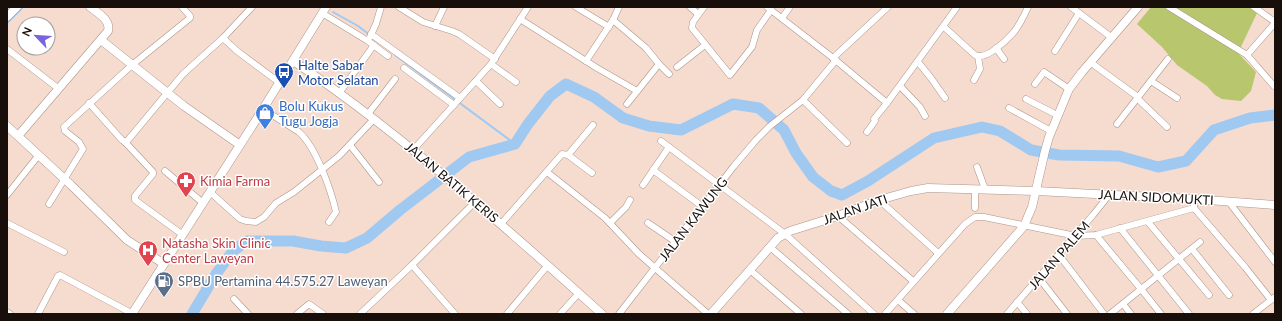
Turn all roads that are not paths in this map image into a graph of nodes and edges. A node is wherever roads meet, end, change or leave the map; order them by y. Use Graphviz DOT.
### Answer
graph roads {
  1 [pos="17,7"];
  2 [pos="90,7"];
  3 [pos="182,7"];
  4 [pos="252,7"];
  5 [pos="381,7"];
  6 [pos="399,7"];
  7 [pos="444,7"];
  8 [pos="528,7"];
  9 [pos="576,7"];
  10 [pos="619,7"];
  11 [pos="690,7"];
  12 [pos="704,7"];
  13 [pos="790,7"];
  14 [pos="888,7"];
  15 [pos="957,7"];
  16 [pos="1028,7"];
  17 [pos="1071,7"];
  18 [pos="1138,7"];
  19 [pos="1169,7"];
  20 [pos="1254,7"];
  21 [pos="769,9"];
  22 [pos="324,10"];
  23 [pos="881,10"];
  24 [pos="1080,13"];
  25 [pos="698,14"];
  26 [pos="7,17"];
  27 [pos="782,18"];
  28 [pos="520,19"];
  29 [pos="613,20"];
  30 [pos="1275,22"];
  31 [pos="435,26"];
  32 [pos="609,27"];
  33 [pos="944,27"];
  34 [pos="370,37"];
  35 [pos="1111,37"];
  36 [pos="223,38"];
  37 [pos="101,40"];
  38 [pos="374,45"];
  39 [pos="705,45"];
  40 [pos="996,48"];
  41 [pos="7,49"];
  42 [pos="1055,51"];
  43 [pos="388,56"];
  44 [pos="978,56"];
  45 [pos="1247,56"];
  46 [pos="835,59"];
  47 [pos="1004,59"];
  48 [pos="1168,60"];
  49 [pos="293,61"];
  50 [pos="586,61"];
  51 [pos="493,62"];
  52 [pos="918,62"];
  53 [pos="1090,62"];
  54 [pos="659,64"];
  55 [pos="132,65"];
  56 [pos="677,67"];
  57 [pos="404,68"];
  58 [pos="669,74"];
  59 [pos="395,79"];
  60 [pos="974,80"];
  61 [pos="476,81"];
  62 [pos="1151,81"];
  63 [pos="516,82"];
  64 [pos="280,83"];
  65 [pos="1035,84"];
  66 [pos="900,86"];
  67 [pos="1274,86"];
  68 [pos="59,89"];
  69 [pos="1069,89"];
  70 [pos="637,90"];
  71 [pos="340,92"];
  72 [pos="168,93"];
  73 [pos="945,98"];
  74 [pos="1137,98"];
  75 [pos="1177,98"];
  76 [pos="1026,99"];
  77 [pos="803,100"];
  78 [pos="457,101"];
  79 [pos="888,102"];
  80 [pos="89,103"];
  81 [pos="500,104"];
  82 [pos="627,104"];
  83 [pos="1009,108"];
  84 [pos="264,109"];
  85 [pos="1057,115"];
  86 [pos="371,116"];
  87 [pos="925,116"];
  88 [pos="1117,124"];
  89 [pos="593,125"];
  90 [pos="7,126"];
  91 [pos="1167,127"];
  92 [pos="867,132"];
  93 [pos="1050,134"];
  94 [pos="18,136"];
  95 [pos="661,141"];
  96 [pos="125,142"];
  97 [pos="847,143"];
  98 [pos="240,145"];
  99 [pos="350,145"];
  100 [pos="669,147"];
  101 [pos="413,150"];
  102 [pos="568,155"];
  103 [pos="38,156"];
  104 [pos="977,166"];
  105 [pos="321,170"];
  106 [pos="653,170"];
  107 [pos="165,171"];
  108 [pos="547,172"];
  109 [pos="592,173"];
  110 [pos="65,179"];
  111 [pos="379,182"];
  112 [pos="643,185"];
  113 [pos="720,185"];
  114 [pos="976,189"];
  115 [pos="985,189"];
  116 [pos="1036,191"];
  117 [pos="210,192"];
  118 [pos="7,195"];
  119 [pos="1109,195"];
  120 [pos="1194,199"];
  121 [pos="630,200"];
  122 [pos="879,200"];
  123 [pos="475,202"];
  124 [pos="1229,202"];
  125 [pos="203,203"];
  126 [pos="49,204"];
  127 [pos="1275,205"];
  128 [pos="703,207"];
  129 [pos="975,208"];
  130 [pos="1194,208"];
  131 [pos="838,216"];
  132 [pos="329,222"];
  133 [pos="1148,222"];
  134 [pos="7,223"];
  135 [pos="610,223"];
  136 [pos="648,223"];
  137 [pos="500,224"];
  138 [pos="1024,226"];
  139 [pos="1120,228"];
  140 [pos="785,234"];
  141 [pos="183,235"];
  142 [pos="1096,235"];
  143 [pos="1076,236"];
  144 [pos="676,242"];
  145 [pos="1200,242"];
  146 [pos="770,247"];
  147 [pos="1192,249"];
  148 [pos="64,252"];
  149 [pos="938,254"];
  150 [pos="1058,255"];
  151 [pos="1179,260"];
  152 [pos="1275,262"];
  153 [pos="164,264"];
  154 [pos="548,265"];
  155 [pos="412,266"];
  156 [pos="655,268"];
  157 [pos="750,270"];
  158 [pos="1158,275"];
  159 [pos="1039,278"];
  160 [pos="914,282"];
  161 [pos="1141,289"];
  162 [pos="579,293"];
  163 [pos="1209,295"];
  164 [pos="1229,295"];
  165 [pos="234,299"];
  166 [pos="1273,299"];
  167 [pos="898,300"];
  168 [pos="1017,302"];
  169 [pos="1123,304"];
  170 [pos="7,312"];
  171 [pos="1262,312"];
  172 [pos="10,314"];
  173 [pos="38,314"];
  174 [pos="132,314"];
  175 [pos="248,314"];
  176 [pos="297,314"];
  177 [pos="323,314"];
  178 [pos="360,314"];
  179 [pos="455,314"];
  180 [pos="507,314"];
  181 [pos="560,314"];
  182 [pos="602,314"];
  183 [pos="619,314"];
  184 [pos="709,314"];
  185 [pos="801,314"];
  186 [pos="848,314"];
  187 [pos="874,314"];
  188 [pos="885,314"];
  189 [pos="914,314"];
  190 [pos="947,314"];
  191 [pos="1007,314"];
  192 [pos="1027,314"];
  193 [pos="1067,314"];
  194 [pos="1104,314"];
  195 [pos="1110,314"];
  196 [pos="1131,314"];
  197 [pos="1161,314"];
  198 [pos="1189,314"];
  199 [pos="1253,314"];
  1 -- 26 [label="street"];
  2 -- 37 [label="street"];
  3 -- 55 [label="street"];
  4 -- 36 [label="street"];
  5 -- 34 [label="street"];
  6 -- 31 [label="street"];
  7 -- 31 [label="street"];
  8 -- 28 [label="street"];
  9 -- 32 [label="street"];
  10 -- 29 [label="street"];
  11 -- 25 [label="street"];
  12 -- 25 [label="street"];
  13 -- 27 [label="street"];
  14 -- 23 [label="street, JALAN KAWUNG"];
  15 -- 33 [label="street"];
  16 -- 40 [label="street"];
  17 -- 24 [label="street"];
  18 -- 35 [label="street"];
  19 -- 45 [label="street"];
  20 -- 30 [label="street"];
  21 -- 27 [label="street"];
  21 -- 39 [label="street"];
  22 -- 34 [label="street"];
  22 -- 49 [label="street"];
  23 -- 46 [label="street, JALAN KAWUNG"];
  24 -- 35 [label="street"];
  24 -- 42 [label="street"];
  25 -- 39 [label="street"];
  27 -- 46 [label="street"];
  28 -- 50 [label="street"];
  28 -- 51 [label="street"];
  29 -- 32 [label="street"];
  29 -- 54 [label="street"];
  30 -- 45 [label="street"];
  31 -- 51 [label="street"];
  32 -- 50 [label="street"];
  33 -- 44 [label="street"];
  33 -- 52 [label="street"];
  34 -- 38 [label="street"];
  34 -- 78 [label="street"];
  35 -- 53 [label="street"];
  36 -- 64 [label="street"];
  36 -- 72 [label="street"];
  37 -- 55 [label="street"];
  37 -- 68 [label="street"];
  38 -- 43 [label="street"];
  38 -- 71 [label="street"];
  39 -- 56 [label="street"];
  40 -- 44 [label="street"];
  40 -- 47 [label="street"];
  41 -- 68 [label="street"];
  44 -- 60 [label="street"];
  45 -- 67 [label="street"];
  46 -- 77 [label="street, JALAN KAWUNG"];
  46 -- 79 [label="street"];
  48 -- 62 [label="street"];
  49 -- 64 [label="street"];
  49 -- 71 [label="street, JALAN BATIK KERIS"];
  50 -- 70 [label="street"];
  51 -- 61 [label="street"];
  51 -- 63 [label="street"];
  52 -- 66 [label="street"];
  52 -- 73 [label="street"];
  53 -- 69 [label="street"];
  53 -- 74 [label="street"];
  54 -- 58 [label="street"];
  54 -- 70 [label="street"];
  55 -- 72 [label="street"];
  55 -- 80 [label="street"];
  57 -- 78 [label="street"];
  59 -- 86 [label="street"];
  61 -- 78 [label="street"];
  61 -- 81 [label="street"];
  62 -- 74 [label="street"];
  62 -- 75 [label="street"];
  64 -- 84 [label="street"];
  65 -- 69 [label="street"];
  66 -- 79 [label="street"];
  66 -- 87 [label="street"];
  68 -- 94 [label="street"];
  69 -- 85 [label="street"];
  70 -- 82 [label="street"];
  71 -- 86 [label="street, JALAN BATIK KERIS"];
  72 -- 96 [label="street"];
  72 -- 98 [label="street"];
  74 -- 88 [label="street"];
  74 -- 91 [label="street"];
  76 -- 85 [label="street"];
  77 -- 97 [label="street"];
  77 -- 113 [label="street, JALAN KAWUNG"];
  78 -- 101 [label="street"];
  79 -- 92 [label="street"];
  80 -- 96 [label="street"];
  80 -- 110 [label="street"];
  83 -- 93 [label="street"];
  84 -- 98 [label="street"];
  84 -- 105 [label="street"];
  85 -- 93 [label="street"];
  86 -- 99 [label="street"];
  86 -- 101 [label="street, JALAN BATIK KERIS"];
  89 -- 102 [label="street"];
  90 -- 94 [label="street"];
  93 -- 116 [label="street"];
  94 -- 103 [label="street"];
  95 -- 100 [label="street"];
  96 -- 141 [label="street"];
  98 -- 117 [label="street"];
  99 -- 105 [label="street"];
  99 -- 111 [label="street"];
  100 -- 106 [label="street"];
  100 -- 113 [label="street"];
  101 -- 123 [label="street, JALAN BATIK KERIS"];
  102 -- 108 [label="street"];
  102 -- 109 [label="street"];
  103 -- 110 [label="street"];
  103 -- 118 [label="street"];
  104 -- 115 [label="street"];
  105 -- 117 [label="street"];
  105 -- 132 [label="street"];
  106 -- 112 [label="street"];
  106 -- 128 [label="street"];
  107 -- 125 [label="street"];
  108 -- 135 [label="street"];
  108 -- 137 [label="street"];
  110 -- 126 [label="street"];
  110 -- 153 [label="street"];
  113 -- 128 [label="street, JALAN KAWUNG"];
  113 -- 140 [label="street"];
  114 -- 115 [label="street, JALAN JATI"];
  114 -- 122 [label="street, JALAN JATI"];
  114 -- 129 [label="street"];
  115 -- 116 [label="street, JALAN JATI"];
  116 -- 119 [label="street, JALAN SIDOMUKTI"];
  116 -- 138 [label="street"];
  117 -- 125 [label="street"];
  119 -- 120 [label="street, JALAN SIDOMUKTI"];
  119 -- 143 [label="street, JALAN PALEM"];
  120 -- 124 [label="street, JALAN SIDOMUKTI"];
  120 -- 130 [label="street"];
  121 -- 135 [label="street"];
  122 -- 131 [label="street, JALAN JATI"];
  122 -- 149 [label="street"];
  123 -- 137 [label="street, JALAN BATIK KERIS"];
  123 -- 155 [label="street"];
  124 -- 127 [label="street, JALAN SIDOMUKTI"];
  124 -- 152 [label="street"];
  125 -- 141 [label="street"];
  128 -- 144 [label="street, JALAN KAWUNG"];
  130 -- 133 [label="street"];
  130 -- 166 [label="street"];
  131 -- 140 [label="street, JALAN JATI"];
  131 -- 160 [label="street"];
  133 -- 139 [label="street"];
  133 -- 151 [label="street"];
  134 -- 148 [label="street"];
  135 -- 156 [label="street"];
  136 -- 144 [label="street"];
  137 -- 154 [label="street, JALAN BATIK KERIS"];
  138 -- 143 [label="street"];
  138 -- 149 [label="street"];
  138 -- 190 [label="street"];
  139 -- 142 [label="street"];
  139 -- 158 [label="street"];
  140 -- 146 [label="street, JALAN JATI"];
  140 -- 187 [label="street"];
  141 -- 153 [label="street"];
  142 -- 143 [label="street"];
  142 -- 161 [label="street"];
  143 -- 150 [label="street, JALAN PALEM"];
  144 -- 156 [label="street, JALAN KAWUNG"];
  145 -- 147 [label="street"];
  146 -- 157 [label="street, JALAN JATI"];
  146 -- 186 [label="street"];
  147 -- 151 [label="street"];
  147 -- 164 [label="street"];
  149 -- 160 [label="street"];
  150 -- 159 [label="street, JALAN PALEM"];
  150 -- 194 [label="street"];
  151 -- 158 [label="street"];
  151 -- 163 [label="street"];
  153 -- 174 [label="street"];
  154 -- 162 [label="street, JALAN BATIK KERIS"];
  154 -- 180 [label="street"];
  155 -- 178 [label="street"];
  155 -- 179 [label="street"];
  156 -- 183 [label="street, JALAN KAWUNG"];
  156 -- 184 [label="street"];
  157 -- 184 [label="street, JALAN JATI"];
  157 -- 185 [label="street"];
  158 -- 161 [label="street"];
  158 -- 198 [label="street"];
  159 -- 168 [label="street, JALAN PALEM"];
  159 -- 193 [label="street"];
  160 -- 167 [label="street"];
  161 -- 169 [label="street"];
  161 -- 197 [label="street"];
  162 -- 181 [label="street"];
  162 -- 182 [label="street, JALAN BATIK KERIS"];
  165 -- 175 [label="street"];
  166 -- 171 [label="street"];
  167 -- 188 [label="street"];
  167 -- 189 [label="street"];
  168 -- 191 [label="street, JALAN PALEM"];
  168 -- 192 [label="street"];
  169 -- 195 [label="street"];
  169 -- 196 [label="street"];
  170 -- 172 [label="street"];
  171 -- 199 [label="street"];
  173 -- 174 [label="street"];
  176 -- 177 [label="street"];
}
